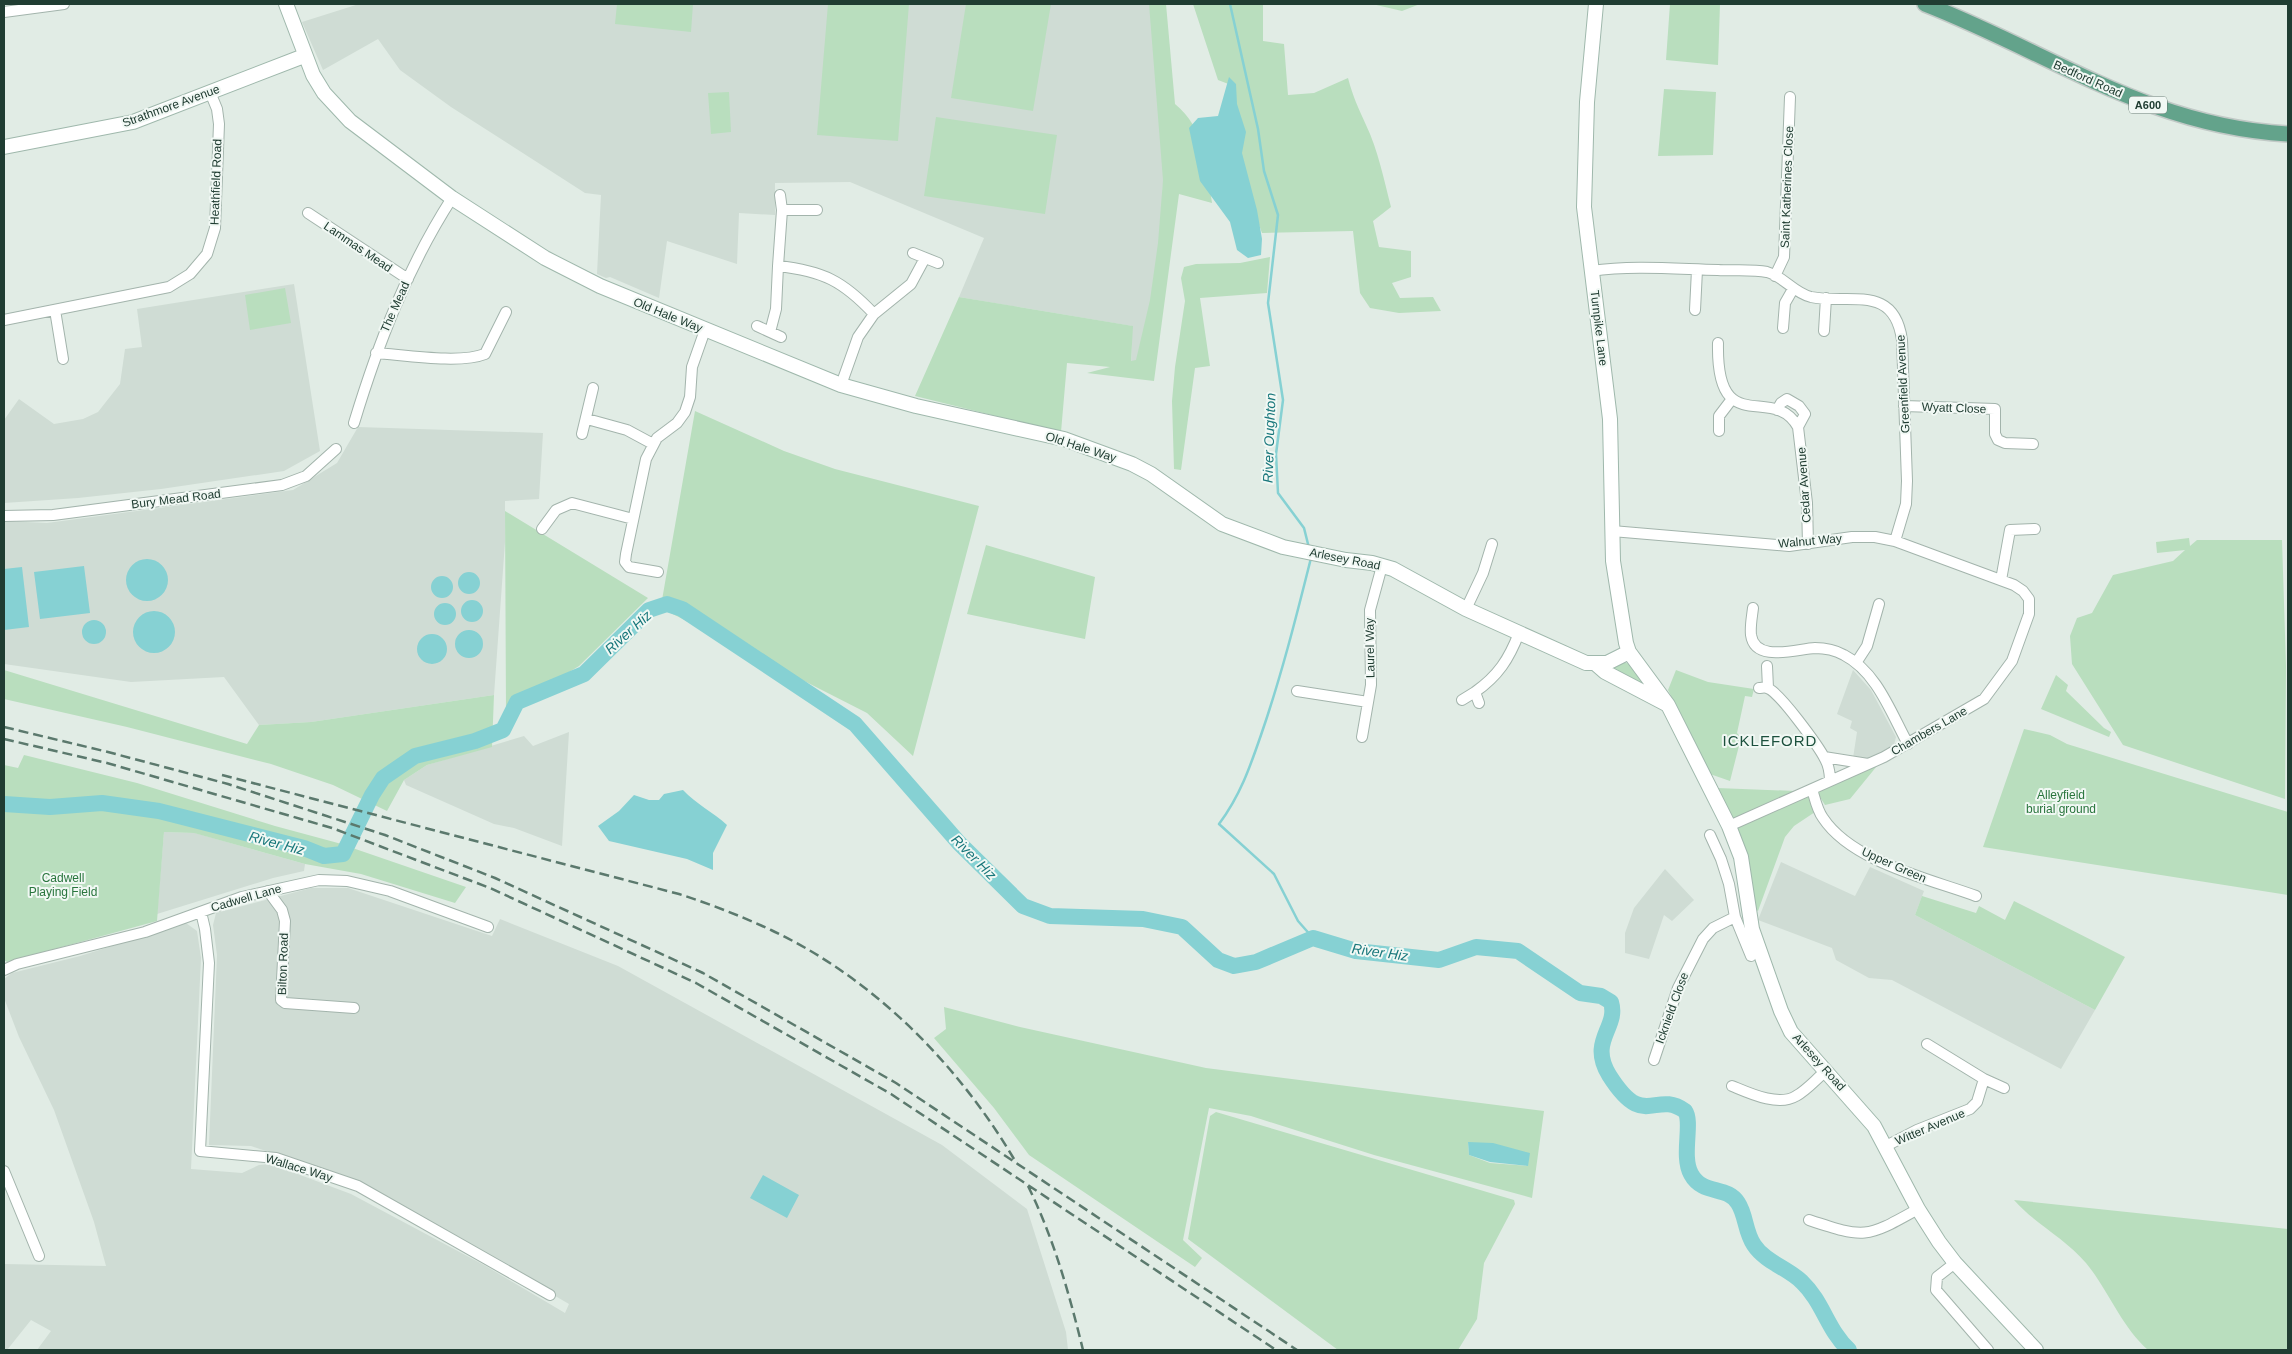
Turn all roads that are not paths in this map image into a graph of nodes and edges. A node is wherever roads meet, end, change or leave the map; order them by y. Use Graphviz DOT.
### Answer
graph roads {
  1 [pos="64,4"];
  2 [pos="286,4"];
  3 [pos="1596,4"];
  4 [pos="1925,4"];
  5 [pos="4,12"];
  6 [pos="304,56"];
  7 [pos="210,92"];
  8 [pos="1790,97"];
  9 [pos="2288,134"];
  10 [pos="4,148"];
  11 [pos="780,196"];
  12 [pos="452,198"];
  13 [pos="782,210"];
  14 [pos="817,210"];
  15 [pos="308,213"];
  16 [pos="914,253"];
  17 [pos="925,258"];
  18 [pos="938,263"];
  19 [pos="778,266"];
  20 [pos="1697,270"];
  21 [pos="1591,271"];
  22 [pos="1776,276"];
  23 [pos="408,279"];
  24 [pos="1793,289"];
  25 [pos="1826,298"];
  26 [pos="54,310"];
  27 [pos="1695,310"];
  28 [pos="506,312"];
  29 [pos="874,314"];
  30 [pos="4,320"];
  31 [pos="757,326"];
  32 [pos="1783,328"];
  33 [pos="705,330"];
  34 [pos="1824,331"];
  35 [pos="770,332"];
  36 [pos="781,337"];
  37 [pos="1718,342"];
  38 [pos="376,353"];
  39 [pos="63,359"];
  40 [pos="841,386"];
  41 [pos="593,388"];
  42 [pos="1732,398"];
  43 [pos="1904,406"];
  44 [pos="587,419"];
  45 [pos="354,422"];
  46 [pos="1719,431"];
  47 [pos="582,434"];
  48 [pos="653,444"];
  49 [pos="2033,444"];
  50 [pos="336,449"];
  51 [pos="1151,474"];
  52 [pos="4,516"];
  53 [pos="633,519"];
  54 [pos="542,529"];
  55 [pos="2036,529"];
  56 [pos="1612,531"];
  57 [pos="1894,542"];
  58 [pos="1492,544"];
  59 [pos="1808,544"];
  60 [pos="1382,566"];
  61 [pos="658,572"];
  62 [pos="2001,580"];
  63 [pos="1879,604"];
  64 [pos="1753,608"];
  65 [pos="1466,609"];
  66 [pos="1519,633"];
  67 [pos="2020,643"];
  68 [pos="1629,652"];
  69 [pos="1856,663"];
  70 [pos="1597,664"];
  71 [pos="1767,666"];
  72 [pos="1297,691"];
  73 [pos="1474,692"];
  74 [pos="1462,700"];
  75 [pos="1368,702"];
  76 [pos="1479,703"];
  77 [pos="1668,705"];
  78 [pos="1362,737"];
  79 [pos="1908,744"];
  80 [pos="1824,757"];
  81 [pos="1868,764"];
  82 [pos="1830,781"];
  83 [pos="1812,789"];
  84 [pos="1729,826"];
  85 [pos="1710,835"];
  86 [pos="1744,883"];
  87 [pos="1729,884"];
  88 [pos="268,891"];
  89 [pos="1976,896"];
  90 [pos="200,912"];
  91 [pos="1735,917"];
  92 [pos="488,927"];
  93 [pos="1751,956"];
  94 [pos="4,970"];
  95 [pos="354,1008"];
  96 [pos="1927,1044"];
  97 [pos="1654,1060"];
  98 [pos="1826,1071"];
  99 [pos="1984,1078"];
  100 [pos="1732,1086"];
  101 [pos="2004,1088"];
  102 [pos="1886,1146"];
  103 [pos="4,1171"];
  104 [pos="1918,1209"];
  105 [pos="1809,1220"];
  106 [pos="39,1256"];
  107 [pos="1955,1263"];
  108 [pos="550,1295"];
  109 [pos="1988,1350"];
  110 [pos="2036,1350"];
  1 -- 5 [label="street"];
  2 -- 6 [label="street, Old Hale Way"];
  3 -- 21 [label="street, Turnpike Lane"];
  4 -- 9 [label="main road, Bedford Road / A600"];
  6 -- 7 [label="street, Strathmore Avenue"];
  6 -- 12 [label="street, Old Hale Way"];
  7 -- 10 [label="street, Strathmore Avenue"];
  7 -- 26 [label="street, Heathfield Road"];
  8 -- 22 [label="street, Saint Katherines Close"];
  11 -- 13 [label="street"];
  12 -- 23 [label="street, The Mead"];
  12 -- 33 [label="street, Old Hale Way"];
  13 -- 14 [label="street"];
  13 -- 19 [label="street"];
  15 -- 23 [label="street, Lammas Mead"];
  16 -- 17 [label="street"];
  17 -- 18 [label="street"];
  17 -- 29 [label="street"];
  19 -- 29 [label="street"];
  19 -- 35 [label="street"];
  20 -- 21 [label="street, Greenfield Avenue"];
  20 -- 22 [label="street, Greenfield Avenue"];
  20 -- 27 [label="street"];
  21 -- 56 [label="street, Turnpike Lane"];
  22 -- 24 [label="street, Greenfield Avenue"];
  23 -- 38 [label="street, The Mead"];
  24 -- 25 [label="street, Greenfield Avenue"];
  24 -- 32 [label="street"];
  25 -- 34 [label="street"];
  25 -- 43 [label="street, Greenfield Avenue"];
  26 -- 30 [label="street, Heathfield Road"];
  26 -- 39 [label="street"];
  28 -- 38 [label="street"];
  29 -- 40 [label="street"];
  31 -- 35 [label="street"];
  33 -- 40 [label="street, Old Hale Way"];
  33 -- 48 [label="street"];
  35 -- 36 [label="street"];
  37 -- 42 [label="street"];
  38 -- 45 [label="street, The Mead"];
  40 -- 51 [label="street, Old Hale Way"];
  41 -- 44 [label="street"];
  42 -- 46 [label="street"];
  42 -- 59 [label="street, Cedar Avenue"];
  43 -- 49 [label="street, Wyatt Close"];
  43 -- 57 [label="street, Greenfield Avenue"];
  44 -- 47 [label="street"];
  44 -- 48 [label="street"];
  48 -- 53 [label="street"];
  50 -- 52 [label="street, Bury Mead Road"];
  51 -- 60 [label="street, Arlesey Road"];
  53 -- 54 [label="street"];
  53 -- 61 [label="street"];
  55 -- 62 [label="street"];
  56 -- 59 [label="street, Walnut Way"];
  56 -- 68 [label="street, Turnpike Lane"];
  57 -- 59 [label="street, Walnut Way"];
  57 -- 62 [label="street, Walnut Way"];
  58 -- 65 [label="street"];
  60 -- 65 [label="street, Arlesey Road"];
  60 -- 75 [label="street, Laurel Way"];
  62 -- 67 [label="street, Walnut Way"];
  63 -- 69 [label="street"];
  64 -- 69 [label="street"];
  65 -- 66 [label="street, Arlesey Road"];
  66 -- 70 [label="street, Arlesey Road"];
  66 -- 73 [label="street"];
  67 -- 79 [label="street, Chambers Lane"];
  68 -- 70 [label="street"];
  68 -- 77 [label="street, Arlesey Road"];
  69 -- 79 [label="street"];
  70 -- 77 [label="street, Arlesey Road"];
  71 -- 80 [label="street"];
  72 -- 75 [label="street"];
  73 -- 74 [label="street"];
  73 -- 76 [label="street"];
  75 -- 78 [label="street, Laurel Way"];
  77 -- 84 [label="street, Arlesey Road"];
  79 -- 81 [label="street, Chambers Lane"];
  80 -- 81 [label="street"];
  80 -- 82 [label="street"];
  81 -- 82 [label="street, Chambers Lane"];
  82 -- 83 [label="street, Chambers Lane"];
  83 -- 84 [label="street"];
  83 -- 89 [label="street, Upper Green"];
  84 -- 86 [label="street, Arlesey Road"];
  85 -- 87 [label="street"];
  86 -- 87 [label="street"];
  86 -- 98 [label="street, Arlesey Road"];
  87 -- 91 [label="street"];
  88 -- 90 [label="street, Cadwell Lane"];
  88 -- 92 [label="street, Cadwell Lane"];
  88 -- 95 [label="street, Bilton Road"];
  90 -- 94 [label="street, Cadwell Lane"];
  90 -- 108 [label="street, Wallace Way"];
  91 -- 93 [label="street"];
  91 -- 97 [label="street, Icknield Close"];
  96 -- 99 [label="street"];
  98 -- 100 [label="street"];
  98 -- 102 [label="street, Arlesey Road"];
  99 -- 101 [label="street"];
  99 -- 102 [label="street, Witter Avenue"];
  102 -- 104 [label="street, Arlesey Road"];
  103 -- 106 [label="street"];
  104 -- 105 [label="street"];
  104 -- 107 [label="street, Arlesey Road"];
  107 -- 109 [label="street"];
  107 -- 110 [label="street, Arlesey Road"];
}
